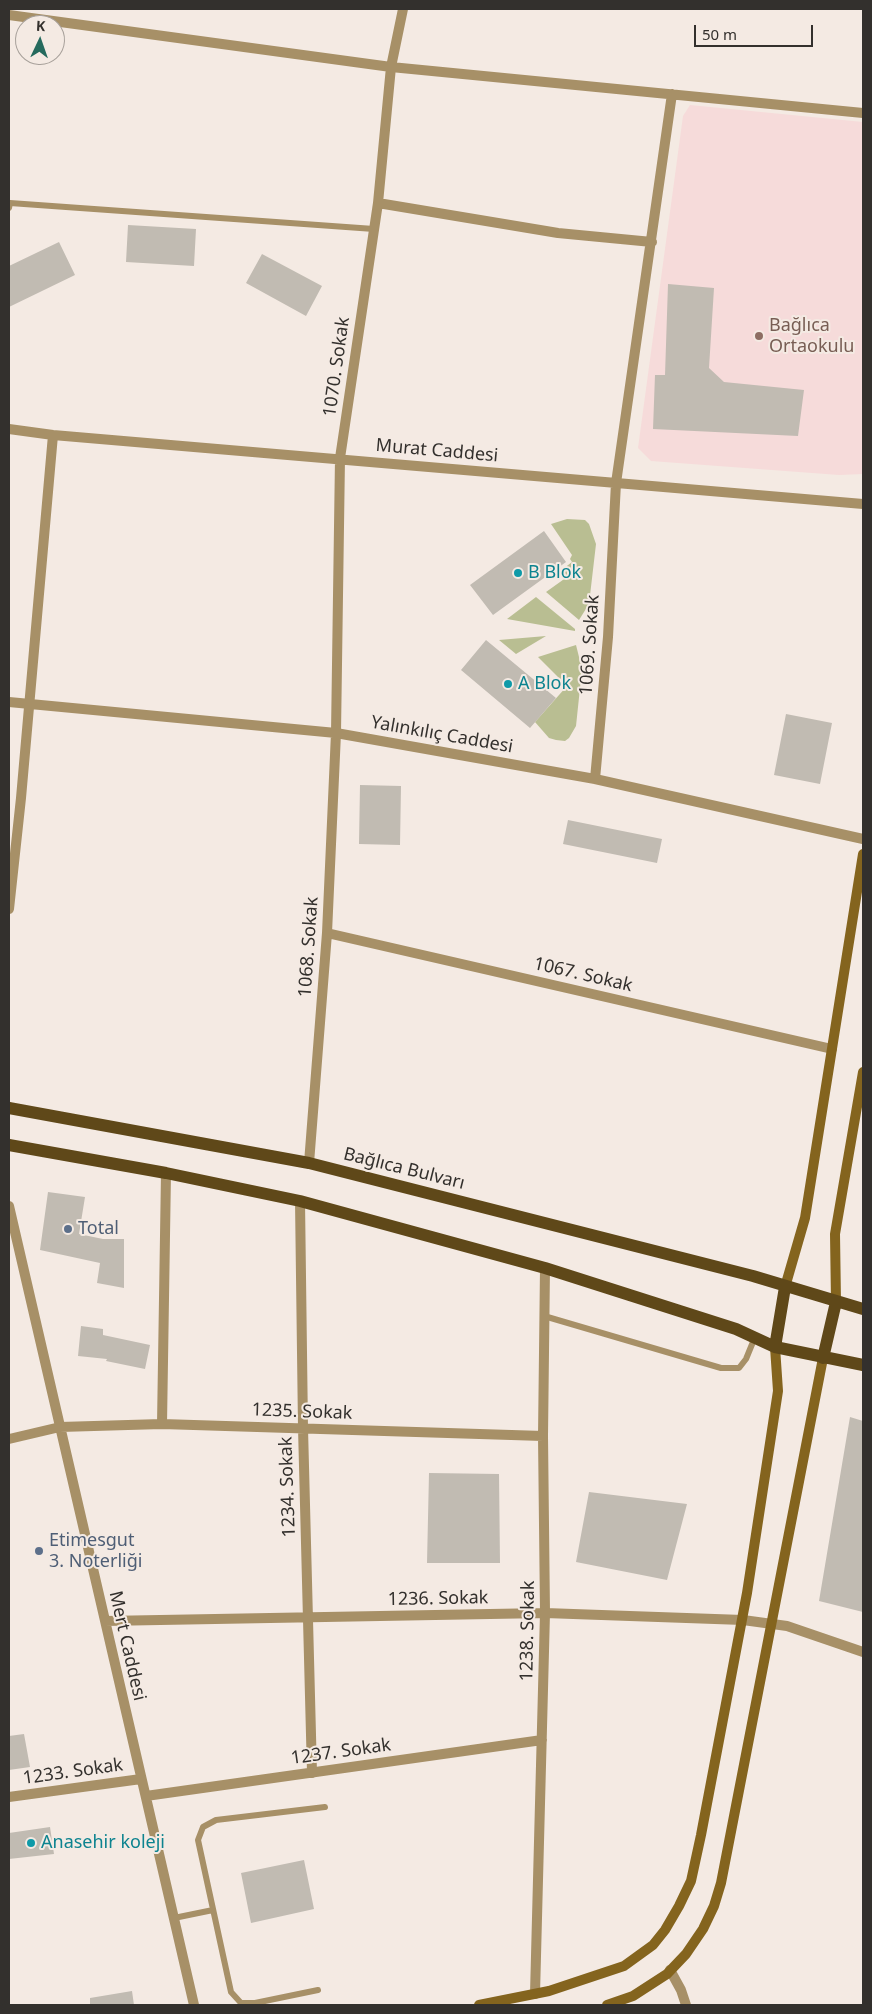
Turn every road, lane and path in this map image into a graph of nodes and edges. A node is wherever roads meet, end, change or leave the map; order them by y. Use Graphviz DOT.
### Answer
graph roads {
  1 [pos="403,9"];
  2 [pos="9,15"];
  3 [pos="391,67"];
  4 [pos="672,94"];
  5 [pos="863,113"];
  6 [pos="378,202"];
  7 [pos="9,208"];
  8 [pos="374,229"];
  9 [pos="652,242"];
  10 [pos="9,429"];
  11 [pos="54,435"];
  12 [pos="340,458"];
  13 [pos="616,483"];
  14 [pos="863,504"];
  15 [pos="9,702"];
  16 [pos="30,704"];
  17 [pos="336,732"];
  18 [pos="595,779"];
  19 [pos="863,839"];
  20 [pos="863,854"];
  21 [pos="9,909"];
  22 [pos="327,933"];
  23 [pos="832,1049"];
  24 [pos="863,1072"];
  25 [pos="9,1108"];
  26 [pos="9,1145"];
  27 [pos="309,1163"];
  28 [pos="166,1173"];
  29 [pos="300,1201"];
  30 [pos="9,1206"];
  31 [pos="545,1268"];
  32 [pos="785,1287"];
  33 [pos="836,1302"];
  34 [pos="863,1309"];
  35 [pos="544,1316"];
  36 [pos="755,1337"];
  37 [pos="775,1347"];
  38 [pos="823,1358"];
  39 [pos="863,1365"];
  40 [pos="162,1424"];
  41 [pos="60,1428"];
  42 [pos="303,1428"];
  43 [pos="543,1436"];
  44 [pos="9,1439"];
  45 [pos="545,1613"];
  46 [pos="308,1617"];
  47 [pos="742,1620"];
  48 [pos="105,1621"];
  49 [pos="771,1622"];
  50 [pos="863,1652"];
  51 [pos="542,1740"];
  52 [pos="312,1773"];
  53 [pos="142,1779"];
  54 [pos="146,1796"];
  55 [pos="9,1797"];
  56 [pos="325,1807"];
  57 [pos="213,1910"];
  58 [pos="174,1918"];
  59 [pos="670,1970"];
  60 [pos="318,1990"];
  61 [pos="536,1994"];
  62 [pos="194,2005"];
  63 [pos="479,2005"];
  64 [pos="607,2005"];
  65 [pos="686,2005"];
  1 -- 3 [label="street, 1070. Sokak"];
  2 -- 3 [label="street"];
  3 -- 4 [label="street"];
  3 -- 6 [label="street, 1070. Sokak"];
  4 -- 5 [label="street"];
  4 -- 9 [label="street, 1069. Sokak"];
  6 -- 8 [label="street, 1070. Sokak"];
  6 -- 9 [label="street"];
  7 -- 8 [label="lane"];
  8 -- 12 [label="street, 1070. Sokak"];
  9 -- 13 [label="street, 1069. Sokak"];
  10 -- 11 [label="street, Murat Caddesi"];
  11 -- 12 [label="street, Murat Caddesi"];
  11 -- 16 [label="street"];
  12 -- 13 [label="street, Murat Caddesi"];
  12 -- 17 [label="street, 1070. Sokak"];
  13 -- 14 [label="street, Murat Caddesi"];
  13 -- 18 [label="street, 1069. Sokak"];
  15 -- 16 [label="street, Yalınkılıç Caddesi"];
  16 -- 17 [label="street, Yalınkılıç Caddesi"];
  16 -- 21 [label="street"];
  17 -- 18 [label="street, Yalınkılıç Caddesi"];
  17 -- 22 [label="street, 1068. Sokak"];
  18 -- 19 [label="street, Yalınkılıç Caddesi"];
  20 -- 23 [label="main road"];
  22 -- 23 [label="street, 1067. Sokak"];
  22 -- 27 [label="street, 1068. Sokak"];
  23 -- 32 [label="main road"];
  24 -- 33 [label="main road"];
  25 -- 27 [label="main road, Bağlıca Bulvarı"];
  26 -- 28 [label="main road"];
  27 -- 32 [label="main road, Bağlıca Bulvarı"];
  28 -- 29 [label="main road"];
  28 -- 40 [label="street"];
  29 -- 31 [label="main road"];
  29 -- 42 [label="street, 1234. Sokak"];
  30 -- 41 [label="street, Mert Caddesi"];
  31 -- 35 [label="street, 1238. Sokak"];
  31 -- 36 [label="main road"];
  32 -- 33 [label="main road, Bağlıca Bulvarı"];
  32 -- 37 [label="main road"];
  33 -- 34 [label="main road"];
  33 -- 38 [label="main road"];
  35 -- 36 [label="lane"];
  35 -- 43 [label="street, 1238. Sokak"];
  36 -- 37 [label="main road"];
  37 -- 38 [label="main road"];
  37 -- 47 [label="main road"];
  38 -- 39 [label="main road"];
  38 -- 49 [label="main road"];
  40 -- 41 [label="street, 1235. Sokak"];
  40 -- 42 [label="street, 1235. Sokak"];
  41 -- 44 [label="street, 1235. Sokak"];
  41 -- 48 [label="street, Mert Caddesi"];
  42 -- 43 [label="street, 1235. Sokak"];
  42 -- 46 [label="street, 1234. Sokak"];
  43 -- 45 [label="street, 1238. Sokak"];
  45 -- 46 [label="street, 1236. Sokak"];
  45 -- 47 [label="street, 1236. Sokak"];
  45 -- 51 [label="street, 1238. Sokak"];
  46 -- 48 [label="street, 1236. Sokak"];
  46 -- 52 [label="street, 1234. Sokak"];
  47 -- 49 [label="street, 1236. Sokak"];
  47 -- 61 [label="main road"];
  48 -- 53 [label="street, Mert Caddesi"];
  49 -- 50 [label="street, 1236. Sokak"];
  49 -- 59 [label="main road"];
  51 -- 52 [label="street, 1237. Sokak"];
  51 -- 61 [label="street, 1238. Sokak"];
  52 -- 54 [label="street, 1237. Sokak"];
  53 -- 54 [label="street, Mert Caddesi"];
  53 -- 55 [label="street, 1233. Sokak"];
  54 -- 58 [label="street, Mert Caddesi"];
  56 -- 57 [label="lane"];
  57 -- 58 [label="lane"];
  57 -- 60 [label="lane"];
  58 -- 62 [label="street, Mert Caddesi"];
  59 -- 64 [label="main road"];
  59 -- 65 [label="street"];
  61 -- 63 [label="main road"];
}
